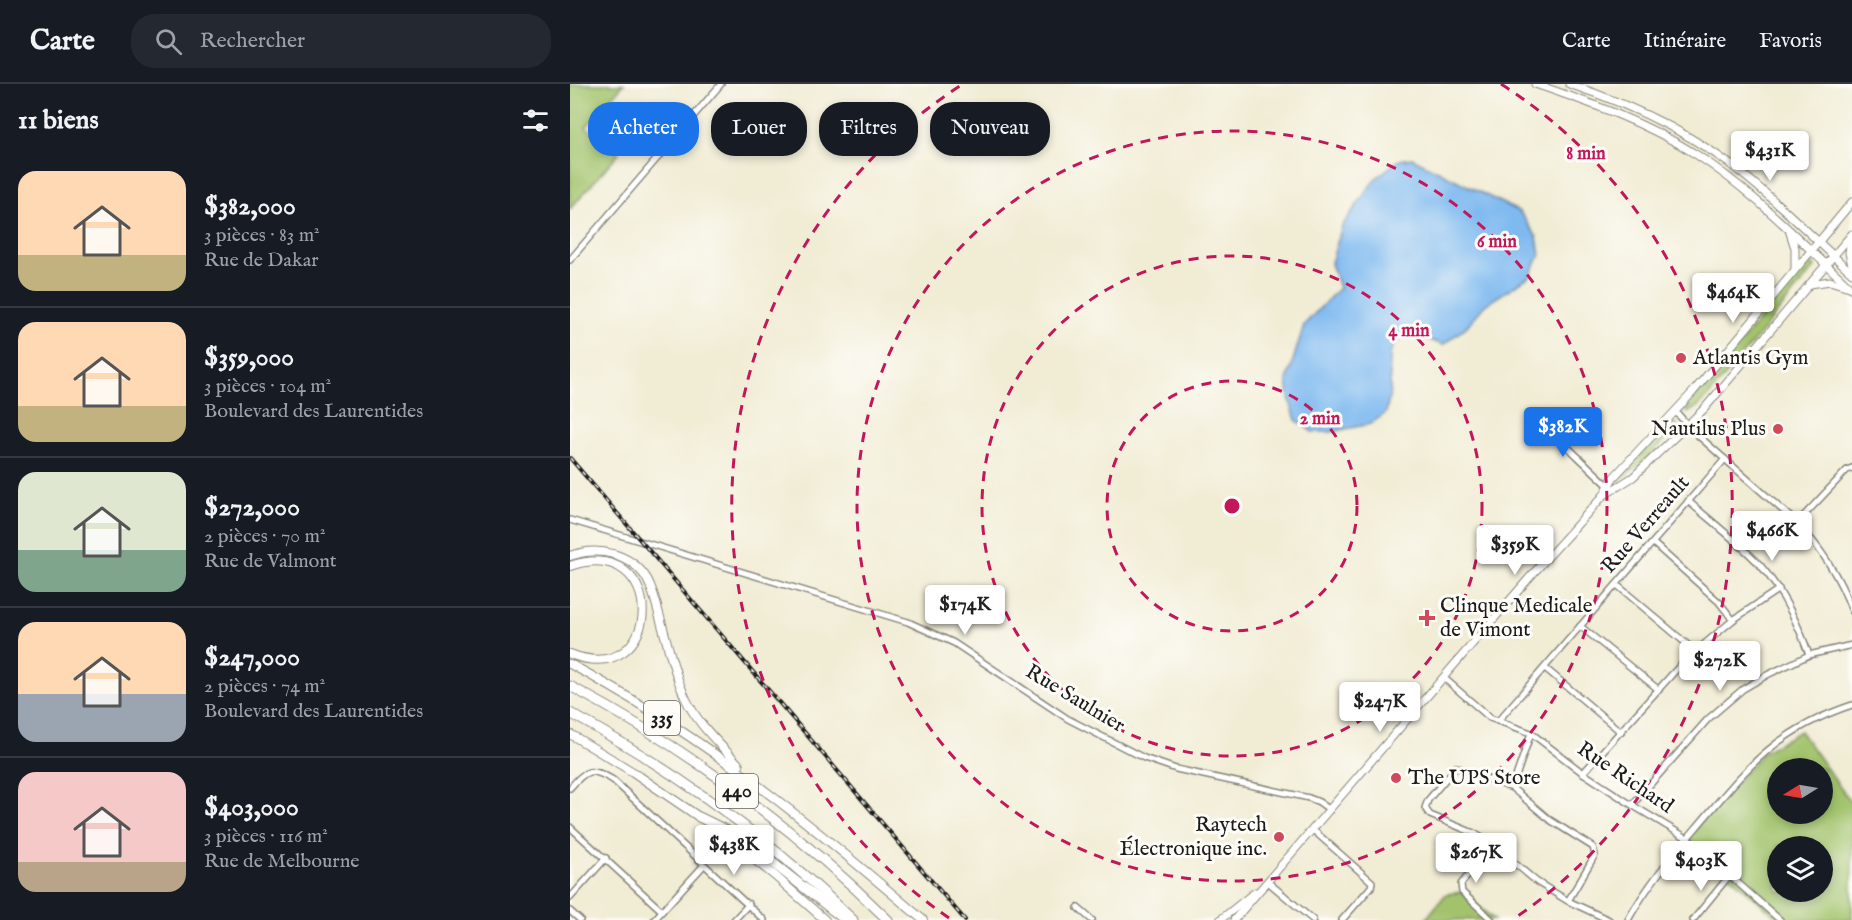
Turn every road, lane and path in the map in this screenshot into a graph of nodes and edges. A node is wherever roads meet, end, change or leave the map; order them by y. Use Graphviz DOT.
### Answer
graph roads {
  1 [pos="721,84"];
  2 [pos="1535,84"];
  3 [pos="1569,84"];
  4 [pos="1852,202"];
  5 [pos="1789,231"];
  6 [pos="1852,234"];
  7 [pos="1818,242"];
  8 [pos="1810,251"];
  9 [pos="1833,256"];
  10 [pos="570,260"];
  11 [pos="1826,265"];
  12 [pos="1852,265"];
  13 [pos="1795,269"];
  14 [pos="1852,273"];
  15 [pos="1809,285"];
  16 [pos="1852,289"];
  17 [pos="1676,412"];
  18 [pos="1688,425"];
  19 [pos="1556,436"];
  20 [pos="1725,459"];
  21 [pos="1852,468"];
  22 [pos="1611,488"];
  23 [pos="1688,501"];
  24 [pos="570,520"];
  25 [pos="1797,524"];
  26 [pos="1653,543"];
  27 [pos="570,556"];
  28 [pos="570,566"];
  29 [pos="1617,585"];
  30 [pos="1779,589"];
  31 [pos="1852,610"];
  32 [pos="1733,620"];
  33 [pos="1581,626"];
  34 [pos="1852,645"];
  35 [pos="1695,651"];
  36 [pos="570,654"];
  37 [pos="1809,655"];
  38 [pos="570,664"];
  39 [pos="1545,668"];
  40 [pos="1444,678"];
  41 [pos="570,686"];
  42 [pos="1659,690"];
  43 [pos="1852,705"];
  44 [pos="570,713"];
  45 [pos="1498,722"];
  46 [pos="1621,732"];
  47 [pos="1531,733"];
  48 [pos="570,734"];
  49 [pos="1583,773"];
  50 [pos="750,777"];
  51 [pos="570,788"];
  52 [pos="1512,788"];
  53 [pos="1632,805"];
  54 [pos="1330,810"];
  55 [pos="699,817"];
  56 [pos="570,827"];
  57 [pos="1313,830"];
  58 [pos="1687,838"];
  59 [pos="1492,845"];
  60 [pos="606,858"];
  61 [pos="704,865"];
  62 [pos="1729,876"];
  63 [pos="1268,882"];
  64 [pos="570,898"];
  65 [pos="1568,901"];
  66 [pos="749,904"];
  67 [pos="1078,908"];
  68 [pos="570,911"];
  69 [pos="662,911"];
  70 [pos="1694,919"];
  71 [pos="580,920"];
  72 [pos="654,920"];
  73 [pos="734,920"];
  74 [pos="764,920"];
  75 [pos="825,920"];
  76 [pos="844,920"];
  77 [pos="853,920"];
  78 [pos="888,920"];
  79 [pos="923,920"];
  80 [pos="1092,920"];
  81 [pos="1220,920"];
  82 [pos="1234,920"];
  83 [pos="1313,920"];
  84 [pos="1342,920"];
  85 [pos="1492,920"];
  86 [pos="1609,920"];
  87 [pos="1628,920"];
  88 [pos="1780,920"];
  1 -- 10 [label="street"];
  2 -- 5 [label="main road"];
  3 -- 7 [label="main road"];
  4 -- 7 [label="main road"];
  5 -- 8 [label="main road"];
  5 -- 13 [label="main road"];
  6 -- 9 [label="main road"];
  6 -- 12 [label="main road"];
  7 -- 8 [label="main road"];
  7 -- 9 [label="main road"];
  8 -- 11 [label="main road"];
  8 -- 13 [label="main road"];
  9 -- 11 [label="main road"];
  9 -- 14 [label="main road"];
  11 -- 15 [label="main road"];
  11 -- 16 [label="main road"];
  13 -- 17 [label="main road"];
  15 -- 16 [label="main road"];
  15 -- 18 [label="main road"];
  17 -- 18 [label="street"];
  17 -- 22 [label="main road"];
  18 -- 20 [label="street"];
  18 -- 22 [label="main road"];
  19 -- 22 [label="street"];
  20 -- 23 [label="street, Rue Verreault"];
  20 -- 25 [label="street"];
  21 -- 25 [label="street"];
  22 -- 40 [label="main road"];
  23 -- 26 [label="street, Rue Verreault"];
  23 -- 30 [label="street"];
  24 -- 54 [label="street, Rue Saulnier"];
  25 -- 31 [label="street"];
  26 -- 29 [label="street, Rue Verreault"];
  26 -- 32 [label="street"];
  27 -- 50 [label="main road"];
  28 -- 36 [label="main road"];
  29 -- 33 [label="street, Rue Verreault"];
  29 -- 35 [label="street"];
  30 -- 32 [label="street"];
  30 -- 37 [label="street"];
  32 -- 35 [label="street"];
  33 -- 39 [label="street, Rue Verreault"];
  33 -- 42 [label="street"];
  34 -- 37 [label="street"];
  35 -- 42 [label="street"];
  37 -- 53 [label="street"];
  38 -- 50 [label="main road, 335"];
  39 -- 45 [label="street, Rue Verreault"];
  39 -- 46 [label="street"];
  40 -- 45 [label="street, Rue Richard"];
  40 -- 54 [label="main road"];
  41 -- 78 [label="highway, 440"];
  42 -- 46 [label="street"];
  43 -- 58 [label="street"];
  44 -- 77 [label="highway, 440"];
  45 -- 47 [label="street, Rue Richard"];
  46 -- 49 [label="street"];
  47 -- 49 [label="street, Rue Richard"];
  47 -- 52 [label="street"];
  48 -- 55 [label="highway"];
  49 -- 53 [label="street, Rue Richard"];
  50 -- 79 [label="main road, 335"];
  51 -- 61 [label="street"];
  52 -- 59 [label="street"];
  52 -- 65 [label="street"];
  53 -- 58 [label="street, Rue Richard"];
  54 -- 57 [label="main road"];
  55 -- 75 [label="main road"];
  55 -- 76 [label="highway"];
  56 -- 60 [label="street"];
  57 -- 63 [label="main road"];
  57 -- 84 [label="street"];
  58 -- 62 [label="street, Rue Richard"];
  58 -- 87 [label="street"];
  59 -- 65 [label="street"];
  59 -- 85 [label="street"];
  60 -- 64 [label="street"];
  60 -- 69 [label="street"];
  61 -- 66 [label="street"];
  61 -- 69 [label="street"];
  62 -- 70 [label="street"];
  62 -- 88 [label="street, Rue Richard"];
  63 -- 81 [label="main road"];
  63 -- 82 [label="main road"];
  63 -- 83 [label="street"];
  65 -- 86 [label="street"];
  66 -- 73 [label="street"];
  66 -- 74 [label="street"];
  67 -- 80 [label="street"];
  68 -- 71 [label="street"];
  69 -- 72 [label="street"];
}
